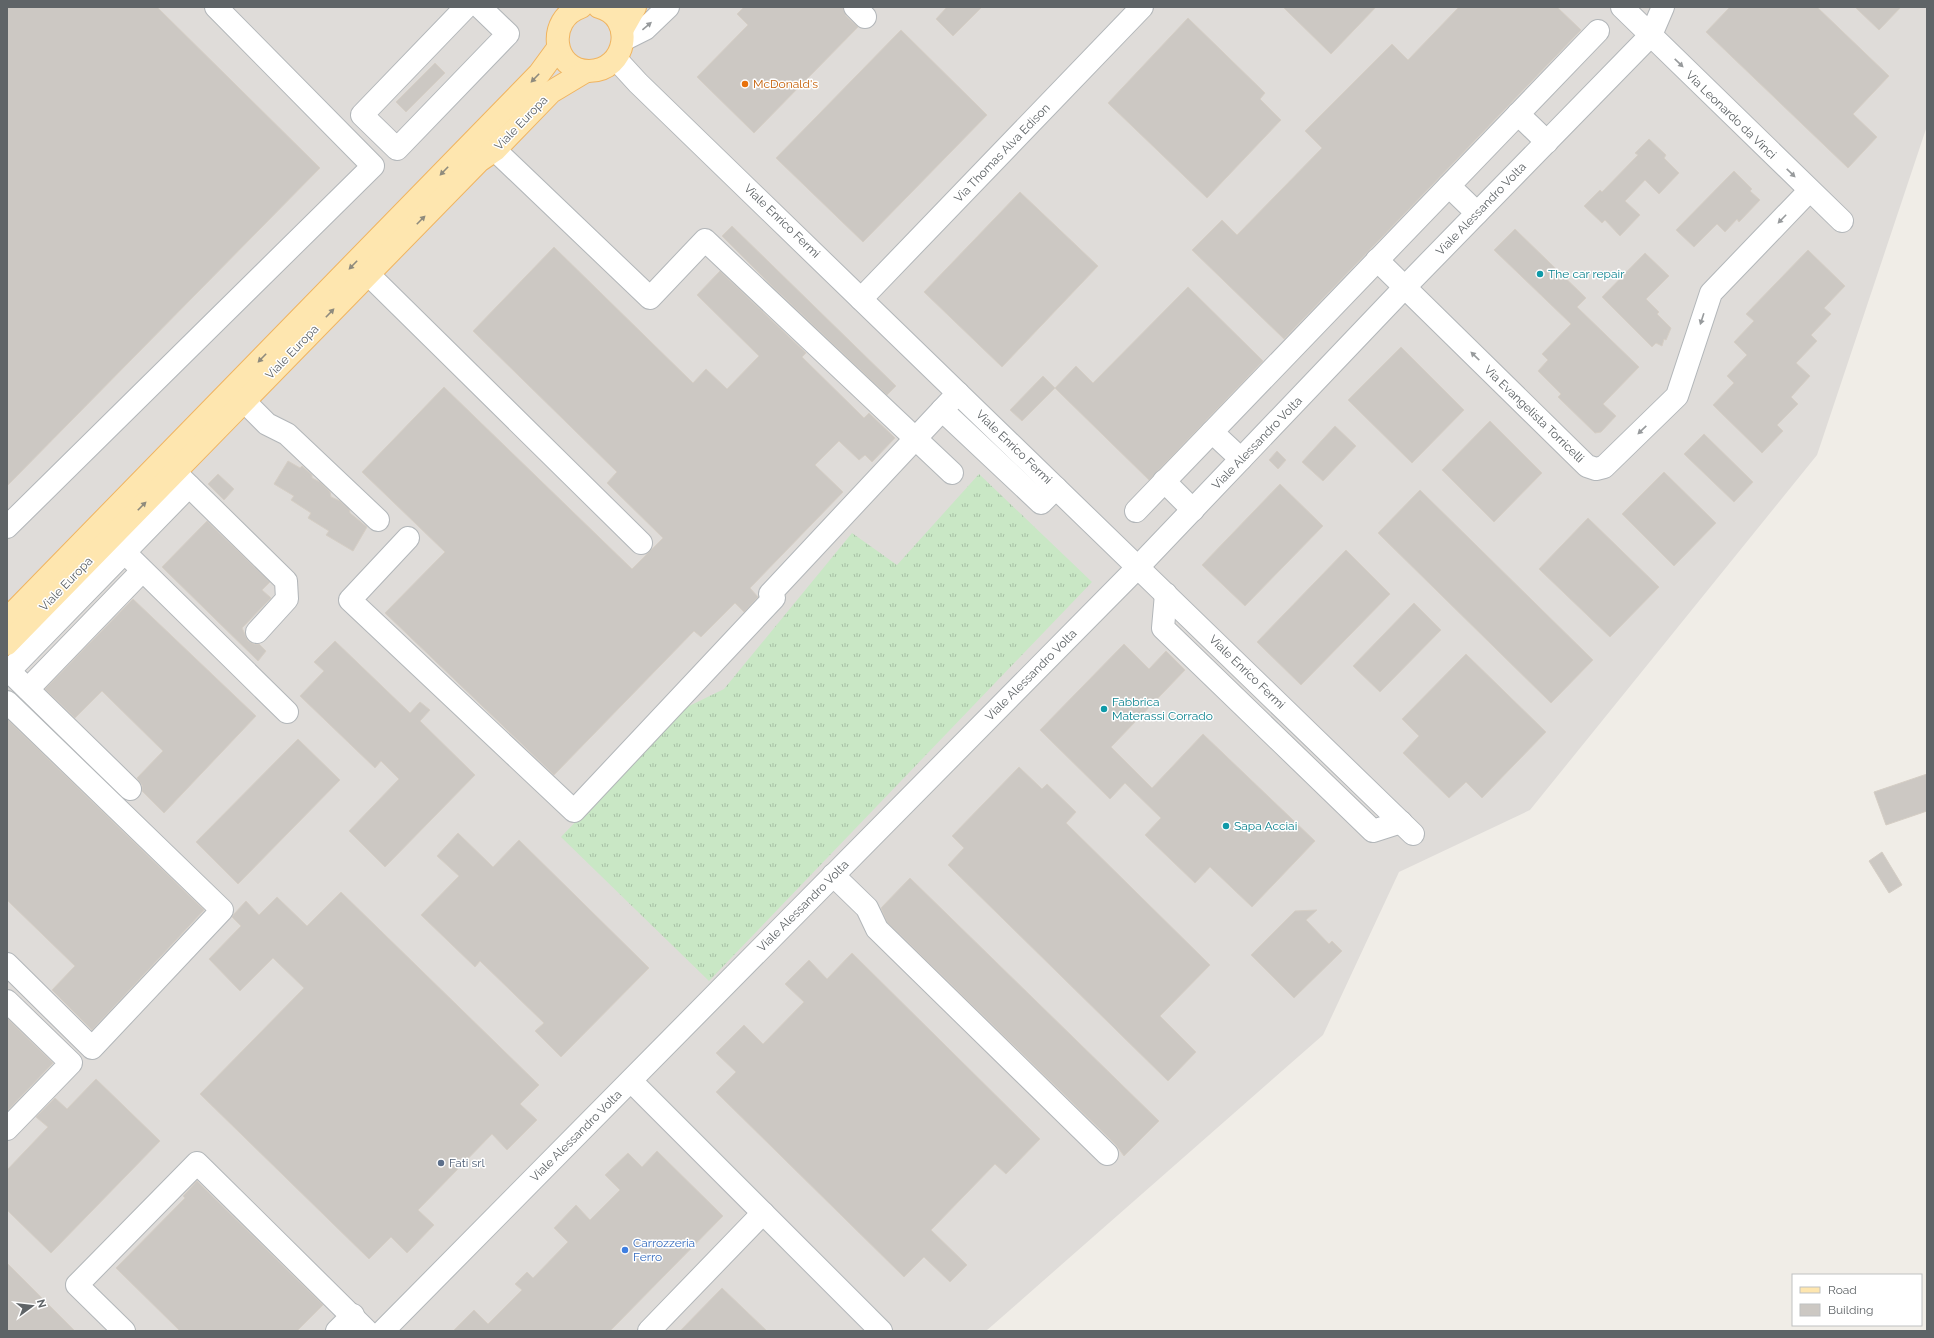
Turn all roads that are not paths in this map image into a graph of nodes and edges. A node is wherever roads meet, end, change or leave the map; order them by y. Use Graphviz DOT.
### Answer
graph roads {
  1 [pos="216,7"];
  2 [pos="599,7"];
  3 [pos="635,7"];
  4 [pos="668,7"];
  5 [pos="1142,7"];
  6 [pos="1622,7"];
  7 [pos="1663,7"];
  8 [pos="480,8"];
  9 [pos="570,9"];
  10 [pos="1598,31"];
  11 [pos="1651,35"];
  12 [pos="620,43"];
  13 [pos="558,48"];
  14 [pos="586,71"];
  15 [pos="1518,114"];
  16 [pos="1547,142"];
  17 [pos="495,150"];
  18 [pos="1449,186"];
  19 [pos="1809,191"];
  20 [pos="1477,213"];
  21 [pos="1842,221"];
  22 [pos="1377,260"];
  23 [pos="368,274"];
  24 [pos="1406,288"];
  25 [pos="861,299"];
  26 [pos="958,393"];
  27 [pos="244,401"];
  28 [pos="942,410"];
  29 [pos="1212,432"];
  30 [pos="915,438"];
  31 [pos="1241,459"];
  32 [pos="952,473"];
  33 [pos="183,479"];
  34 [pos="1164,481"];
  35 [pos="1056,488"];
  36 [pos="1193,510"];
  37 [pos="1136,511"];
  38 [pos="378,520"];
  39 [pos="7,528"];
  40 [pos="408,538"];
  41 [pos="641,543"];
  42 [pos="116,547"];
  43 [pos="1138,567"];
  44 [pos="137,577"];
  45 [pos="7,619"];
  46 [pos="257,632"];
  47 [pos="7,644"];
  48 [pos="253,664"];
  49 [pos="8,671"];
  50 [pos="233,681"];
  51 [pos="28,689"];
  52 [pos="7,702"];
  53 [pos="286,712"];
  54 [pos="130,790"];
  55 [pos="1407,828"];
  56 [pos="834,875"];
  57 [pos="7,964"];
  58 [pos="7,1001"];
  59 [pos="631,1081"];
  60 [pos="7,1129"];
  61 [pos="1107,1154"];
  62 [pos="763,1213"];
  63 [pos="352,1315"];
  64 [pos="124,1331"];
  65 [pos="337,1331"];
  66 [pos="367,1331"];
  67 [pos="383,1331"];
  68 [pos="649,1331"];
  69 [pos="881,1331"];
  1 -- 39 [label="street"];
  2 -- 12 [label="main road"];
  3 -- 12 [label="main road"];
  12 -- 4 [label="street, one-way"];
  5 -- 25 [label="street, Via Thomas Alva Edison"];
  6 -- 11 [label="street, Via Leonardo da Vinci"];
  7 -- 11 [label="street, Viale Alessandro Volta"];
  8 -- 8 [label="street"];
  9 -- 13 [label="main road"];
  10 -- 15 [label="street"];
  11 -- 16 [label="street, Viale Alessandro Volta"];
  11 -- 19 [label="street, Via Leonardo da Vinci, one-way"];
  12 -- 14 [label="main road, Viale Europa"];
  12 -- 25 [label="street, Viale Enrico Fermi"];
  13 -- 14 [label="main road"];
  13 -- 45 [label="main road, Viale Europa, one-way"];
  14 -- 17 [label="main road, Viale Europa"];
  15 -- 16 [label="street"];
  15 -- 18 [label="street"];
  16 -- 20 [label="street, Viale Alessandro Volta"];
  23 -- 17 [label="main road, Viale Europa, one-way"];
  17 -- 30 [label="street"];
  18 -- 20 [label="street"];
  18 -- 22 [label="street"];
  19 -- 21 [label="street, Via Leonardo da Vinci"];
  19 -- 24 [label="street, Via Evangelista Torricelli, one-way"];
  20 -- 24 [label="street, Viale Alessandro Volta"];
  22 -- 24 [label="street, Via Evangelista Torricelli"];
  22 -- 29 [label="street"];
  27 -- 23 [label="main road, Viale Europa, one-way"];
  23 -- 41 [label="street"];
  24 -- 31 [label="street, Viale Alessandro Volta"];
  25 -- 26 [label="street, Viale Enrico Fermi"];
  26 -- 28 [label="street"];
  26 -- 35 [label="street, Viale Enrico Fermi"];
  27 -- 33 [label="main road, Viale Europa"];
  27 -- 38 [label="street"];
  28 -- 30 [label="street"];
  28 -- 35 [label="street"];
  29 -- 31 [label="street"];
  29 -- 34 [label="street"];
  30 -- 32 [label="street"];
  30 -- 40 [label="street"];
  31 -- 36 [label="street, Viale Alessandro Volta"];
  33 -- 42 [label="main road, Viale Europa"];
  33 -- 46 [label="street"];
  34 -- 36 [label="street"];
  34 -- 37 [label="street"];
  35 -- 43 [label="street, Viale Enrico Fermi"];
  36 -- 43 [label="street, Viale Alessandro Volta"];
  42 -- 44 [label="street"];
  42 -- 47 [label="main road, Viale Europa"];
  42 -- 48 [label="street"];
  42 -- 49 [label="street"];
  43 -- 55 [label="street, Viale Enrico Fermi"];
  43 -- 56 [label="street, Viale Alessandro Volta"];
  44 -- 50 [label="street"];
  44 -- 51 [label="street"];
  44 -- 53 [label="street"];
  49 -- 51 [label="street"];
  51 -- 54 [label="street"];
  52 -- 57 [label="street"];
  56 -- 59 [label="street, Viale Alessandro Volta"];
  56 -- 61 [label="street"];
  58 -- 60 [label="street"];
  59 -- 62 [label="street"];
  59 -- 67 [label="street, Viale Alessandro Volta"];
  62 -- 68 [label="street"];
  62 -- 69 [label="street"];
  63 -- 64 [label="street"];
  63 -- 65 [label="street"];
  63 -- 66 [label="street"];
}
